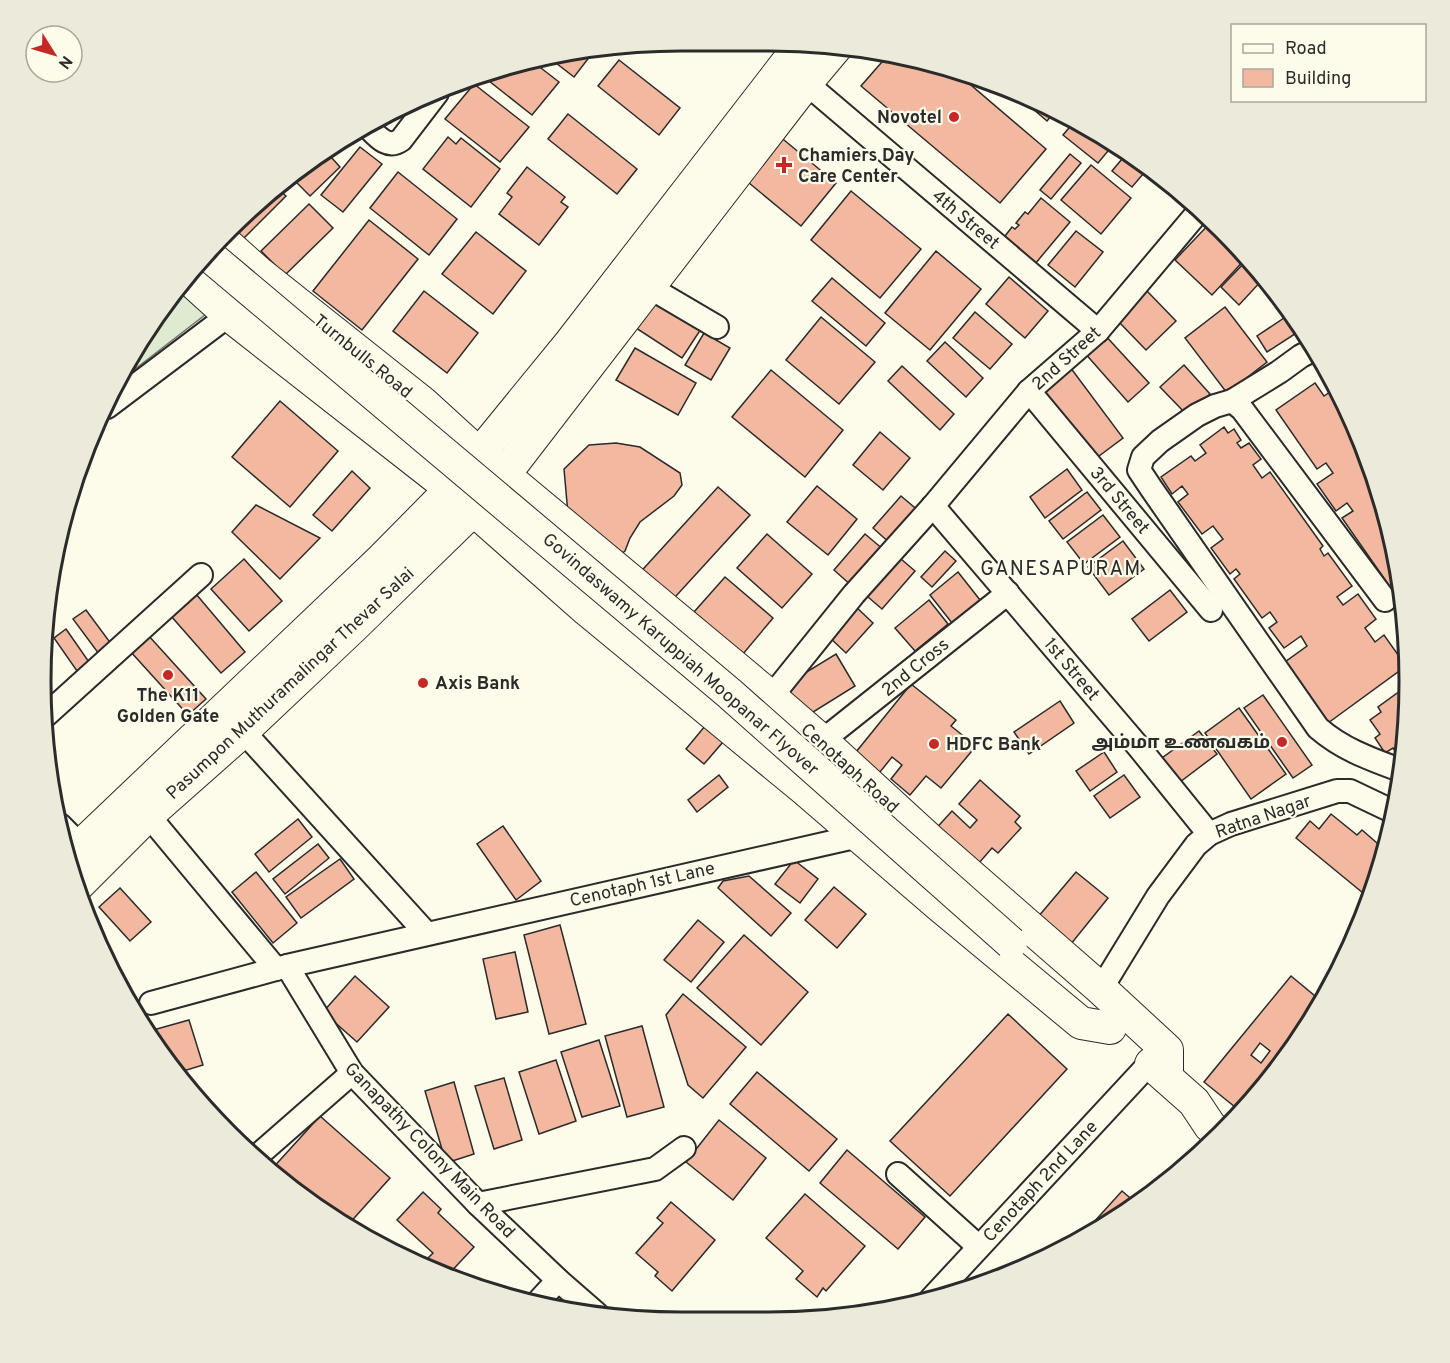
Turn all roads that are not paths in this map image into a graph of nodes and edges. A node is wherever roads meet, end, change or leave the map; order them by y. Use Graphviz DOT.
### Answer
graph roads {
  1 [pos="796,52"];
  2 [pos="830,54"];
  3 [pos="806,83"];
  4 [pos="428,104"];
  5 [pos="373,131"];
  6 [pos="1194,217"];
  7 [pos="227,245"];
  8 [pos="213,259"];
  9 [pos="193,283"];
  10 [pos="649,287"];
  11 [pos="229,315"];
  12 [pos="717,327"];
  13 [pos="1098,331"];
  14 [pos="1307,353"];
  15 [pos="1029,391"];
  16 [pos="118,398"];
  17 [pos="1232,401"];
  18 [pos="475,451"];
  19 [pos="508,479"];
  20 [pos="461,499"];
  21 [pos="933,506"];
  22 [pos="201,575"];
  23 [pos="1008,593"];
  24 [pos="1384,600"];
  25 [pos="1211,610"];
  26 [pos="771,698"];
  27 [pos="52,710"];
  28 [pos="243,731"];
  29 [pos="822,741"];
  30 [pos="1354,751"];
  31 [pos="1393,767"];
  32 [pos="1350,791"];
  33 [pos="1386,808"];
  34 [pos="148,815"];
  35 [pos="1209,834"];
  36 [pos="859,836"];
  37 [pos="71,842"];
  38 [pos="83,880"];
  39 [pos="426,933"];
  40 [pos="282,967"];
  41 [pos="1101,989"];
  42 [pos="151,1003"];
  43 [pos="1110,1028"];
  44 [pos="1159,1071"];
  45 [pos="352,1073"];
  46 [pos="1194,1102"];
  47 [pos="1226,1115"];
  48 [pos="1213,1128"];
  49 [pos="684,1148"];
  50 [pos="262,1152"];
  51 [pos="898,1174"];
  52 [pos="478,1204"];
  53 [pos="979,1247"];
  54 [pos="558,1280"];
  55 [pos="940,1289"];
  56 [pos="543,1297"];
  57 [pos="587,1305"];
  1 -- 18 [label="main road"];
  2 -- 3 [label="main road, Pasumpon Muthuramalingar Thevar Salai"];
  3 -- 10 [label="main road, Pasumpon Muthuramalingar Thevar Salai"];
  3 -- 13 [label="street, 4th Street"];
  4 -- 5 [label="street"];
  6 -- 13 [label="street, 2nd Street"];
  7 -- 18 [label="main road, Turnbulls Road"];
  8 -- 43 [label="main road, Govindaswamy Karuppiah Moopanar Flyover, bridge"];
  9 -- 11 [label="main road"];
  10 -- 12 [label="street"];
  10 -- 19 [label="main road, Pasumpon Muthuramalingar Thevar Salai"];
  11 -- 16 [label="street"];
  11 -- 20 [label="main road"];
  13 -- 15 [label="street, 2nd Street"];
  14 -- 17 [label="street"];
  15 -- 21 [label="street, 2nd Street"];
  15 -- 25 [label="street, 3rd Street"];
  17 -- 24 [label="street"];
  17 -- 30 [label="street"];
  18 -- 19 [label="main road, Turnbulls Road"];
  18 -- 20 [label="main road"];
  19 -- 20 [label="main road, Pasumpon Muthuramalingar Thevar Salai"];
  19 -- 26 [label="main road, Cenotaph Road"];
  20 -- 28 [label="main road, Pasumpon Muthuramalingar Thevar Salai"];
  20 -- 36 [label="main road"];
  20 -- 37 [label="main road, Pasumpon Muthuramalingar Thevar Salai"];
  21 -- 23 [label="street, 1st Street"];
  21 -- 26 [label="street, 2nd Street"];
  22 -- 27 [label="street"];
  23 -- 29 [label="street, 2nd Cross"];
  23 -- 35 [label="street, 1st Street"];
  26 -- 29 [label="main road, Cenotaph Road"];
  28 -- 34 [label="main road, Pasumpon Muthuramalingar Thevar Salai"];
  28 -- 39 [label="street"];
  29 -- 41 [label="main road, Cenotaph Road"];
  30 -- 31 [label="street"];
  30 -- 32 [label="street"];
  32 -- 33 [label="street"];
  32 -- 35 [label="street, Ratna Nagar"];
  34 -- 38 [label="main road, Pasumpon Muthuramalingar Thevar Salai"];
  34 -- 40 [label="street, Ganapathy Colony Main Road"];
  35 -- 41 [label="street, Ratna Nagar"];
  36 -- 39 [label="street, Cenotaph 1st Lane"];
  36 -- 43 [label="main road"];
  39 -- 40 [label="street, Cenotaph 1st Lane"];
  40 -- 42 [label="street, Cenotaph 1st Lane"];
  40 -- 45 [label="street, Ganapathy Colony Main Road"];
  41 -- 44 [label="main road, Cenotaph Road"];
  43 -- 44 [label="main road, Govindaswamy Karuppiah Moopanar Flyover"];
  44 -- 46 [label="main road"];
  44 -- 53 [label="street, Cenotaph 2nd Lane"];
  45 -- 50 [label="street"];
  45 -- 52 [label="street, Ganapathy Colony Main Road"];
  46 -- 47 [label="main road"];
  46 -- 48 [label="main road"];
  49 -- 52 [label="street"];
  51 -- 53 [label="street"];
  52 -- 54 [label="street, Ganapathy Colony Main Road"];
  53 -- 55 [label="street, Cenotaph 2nd Lane"];
  54 -- 56 [label="street"];
  54 -- 57 [label="street, Ganapathy Colony Main Road"];
}
